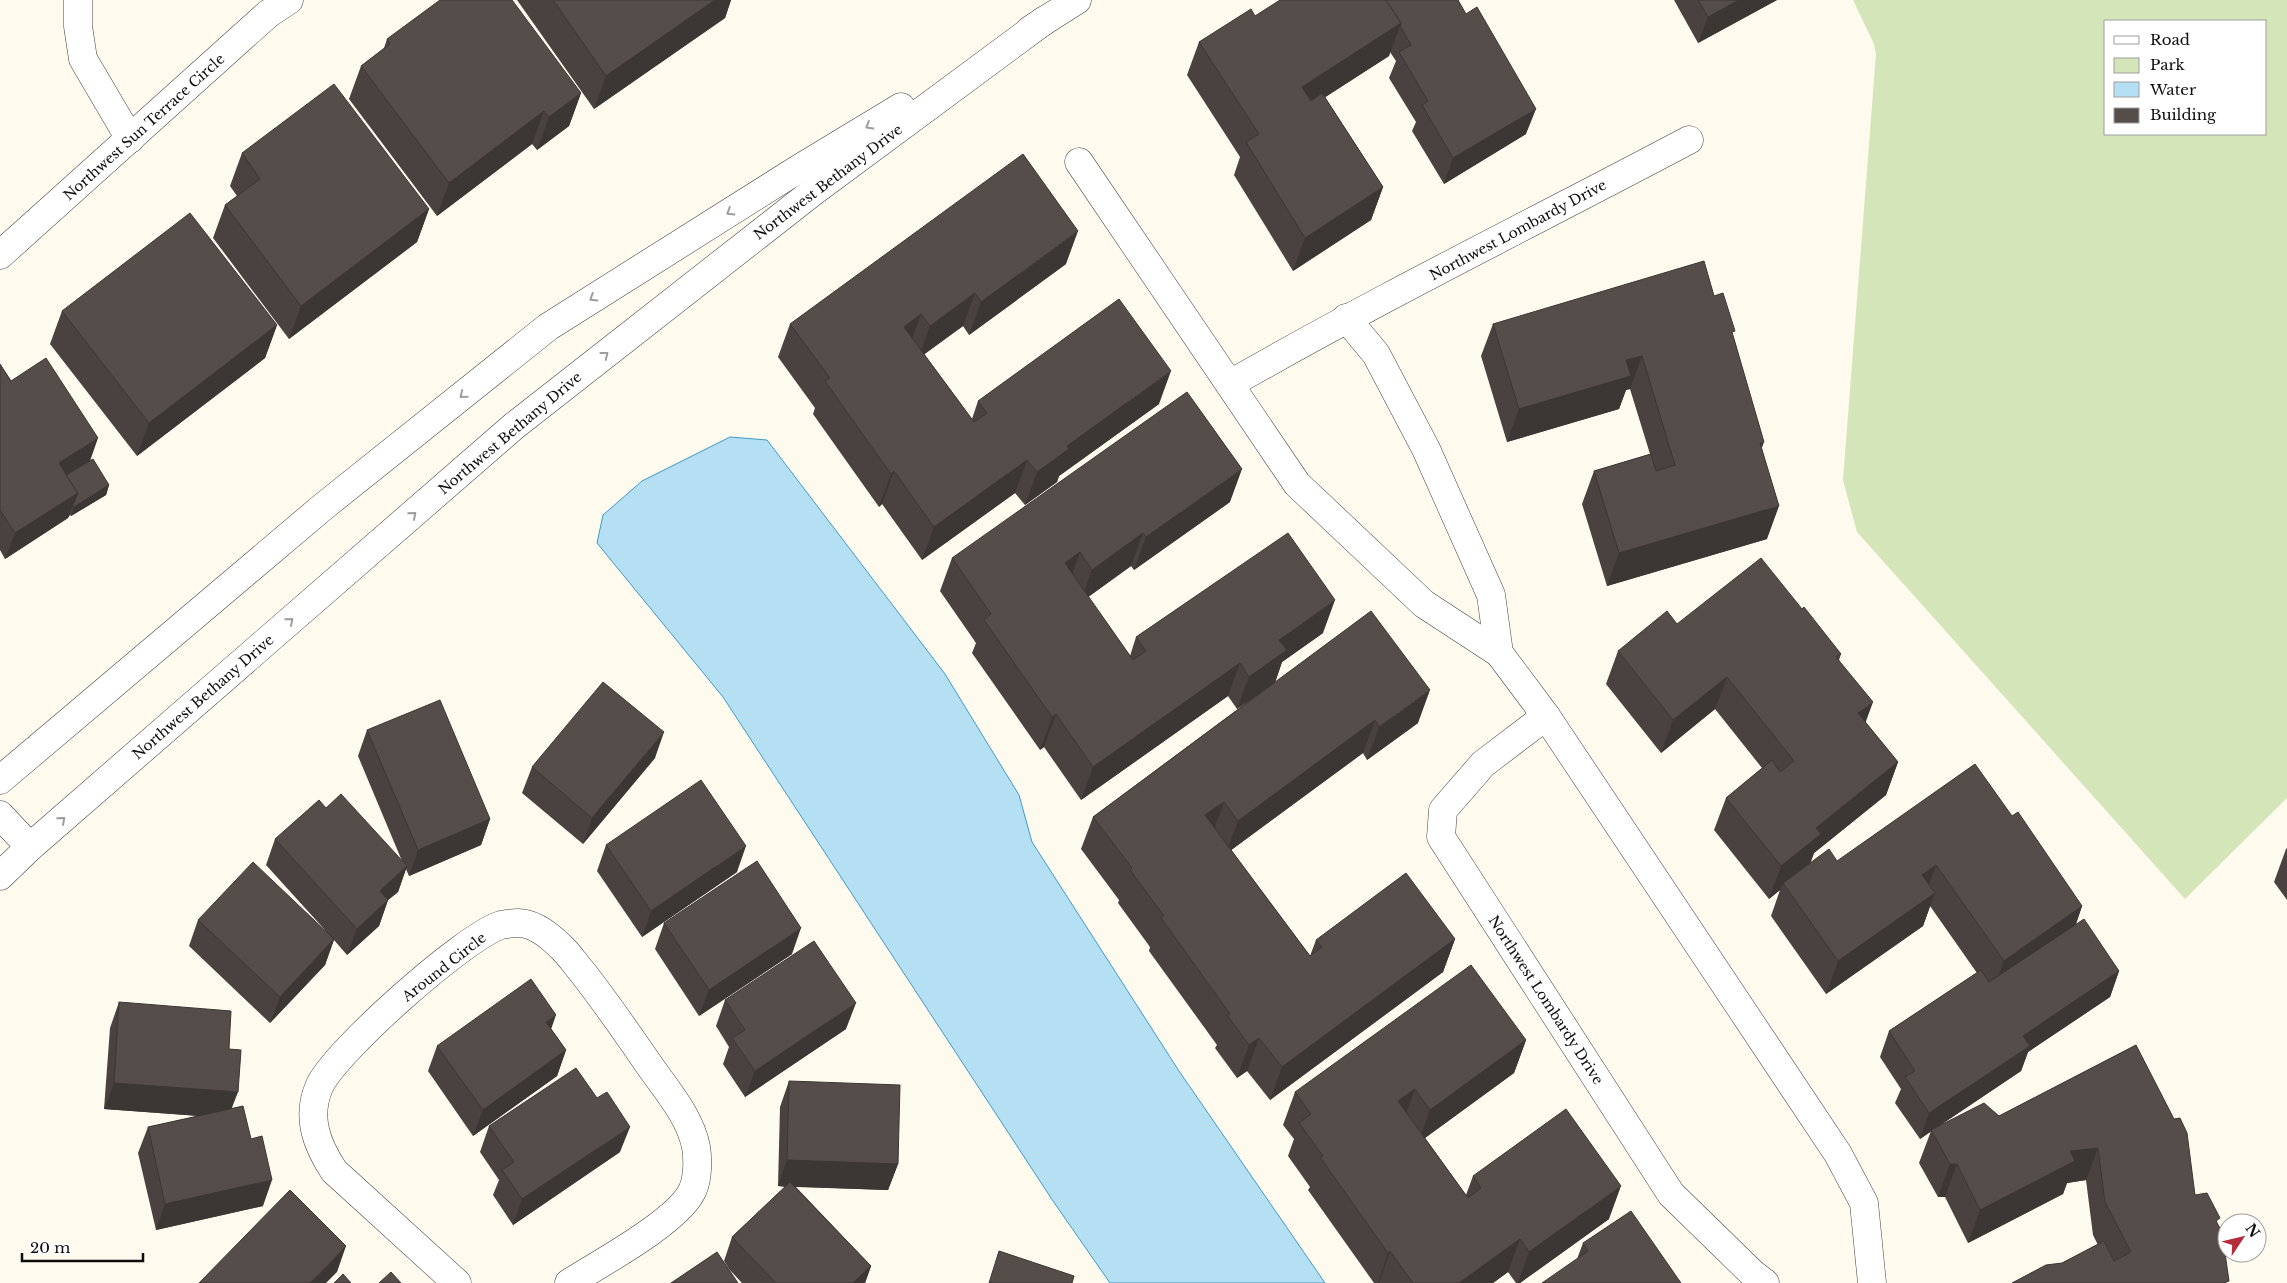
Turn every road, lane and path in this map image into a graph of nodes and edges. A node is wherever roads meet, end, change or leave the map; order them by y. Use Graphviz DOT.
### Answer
graph roads {
  1 [pos="78,0"];
  2 [pos="289,0"];
  3 [pos="1077,0"];
  4 [pos="1046,20"];
  5 [pos="130,139"];
  6 [pos="1689,140"];
  7 [pos="1079,162"];
  8 [pos="0,255"];
  9 [pos="1346,318"];
  10 [pos="1230,384"];
  11 [pos="1498,653"];
  12 [pos="1546,716"];
  13 [pos="0,780"];
  14 [pos="0,815"];
  15 [pos="30,847"];
  16 [pos="0,876"];
  17 [pos="457,1283"];
  18 [pos="569,1283"];
  19 [pos="1765,1283"];
  20 [pos="1872,1283"];
  1 -- 5 [label="street"];
  2 -- 5 [label="street, Northwest Sun Terrace Circle"];
  3 -- 4 [label="street, Northwest Bethany Drive"];
  4 -- 13 [label="street, Northwest Bethany Drive, one-way"];
  15 -- 4 [label="street, Northwest Bethany Drive, one-way"];
  5 -- 8 [label="street, Northwest Sun Terrace Circle"];
  6 -- 9 [label="street, Northwest Lombardy Drive"];
  7 -- 10 [label="street"];
  9 -- 10 [label="street, Northwest Lombardy Drive"];
  9 -- 11 [label="street"];
  10 -- 11 [label="street"];
  11 -- 12 [label="street"];
  12 -- 19 [label="street, Northwest Lombardy Drive"];
  12 -- 20 [label="street"];
  14 -- 15 [label="street"];
  15 -- 16 [label="street, Northwest Bethany Drive"];
  17 -- 18 [label="street, Around Circle"];
}
